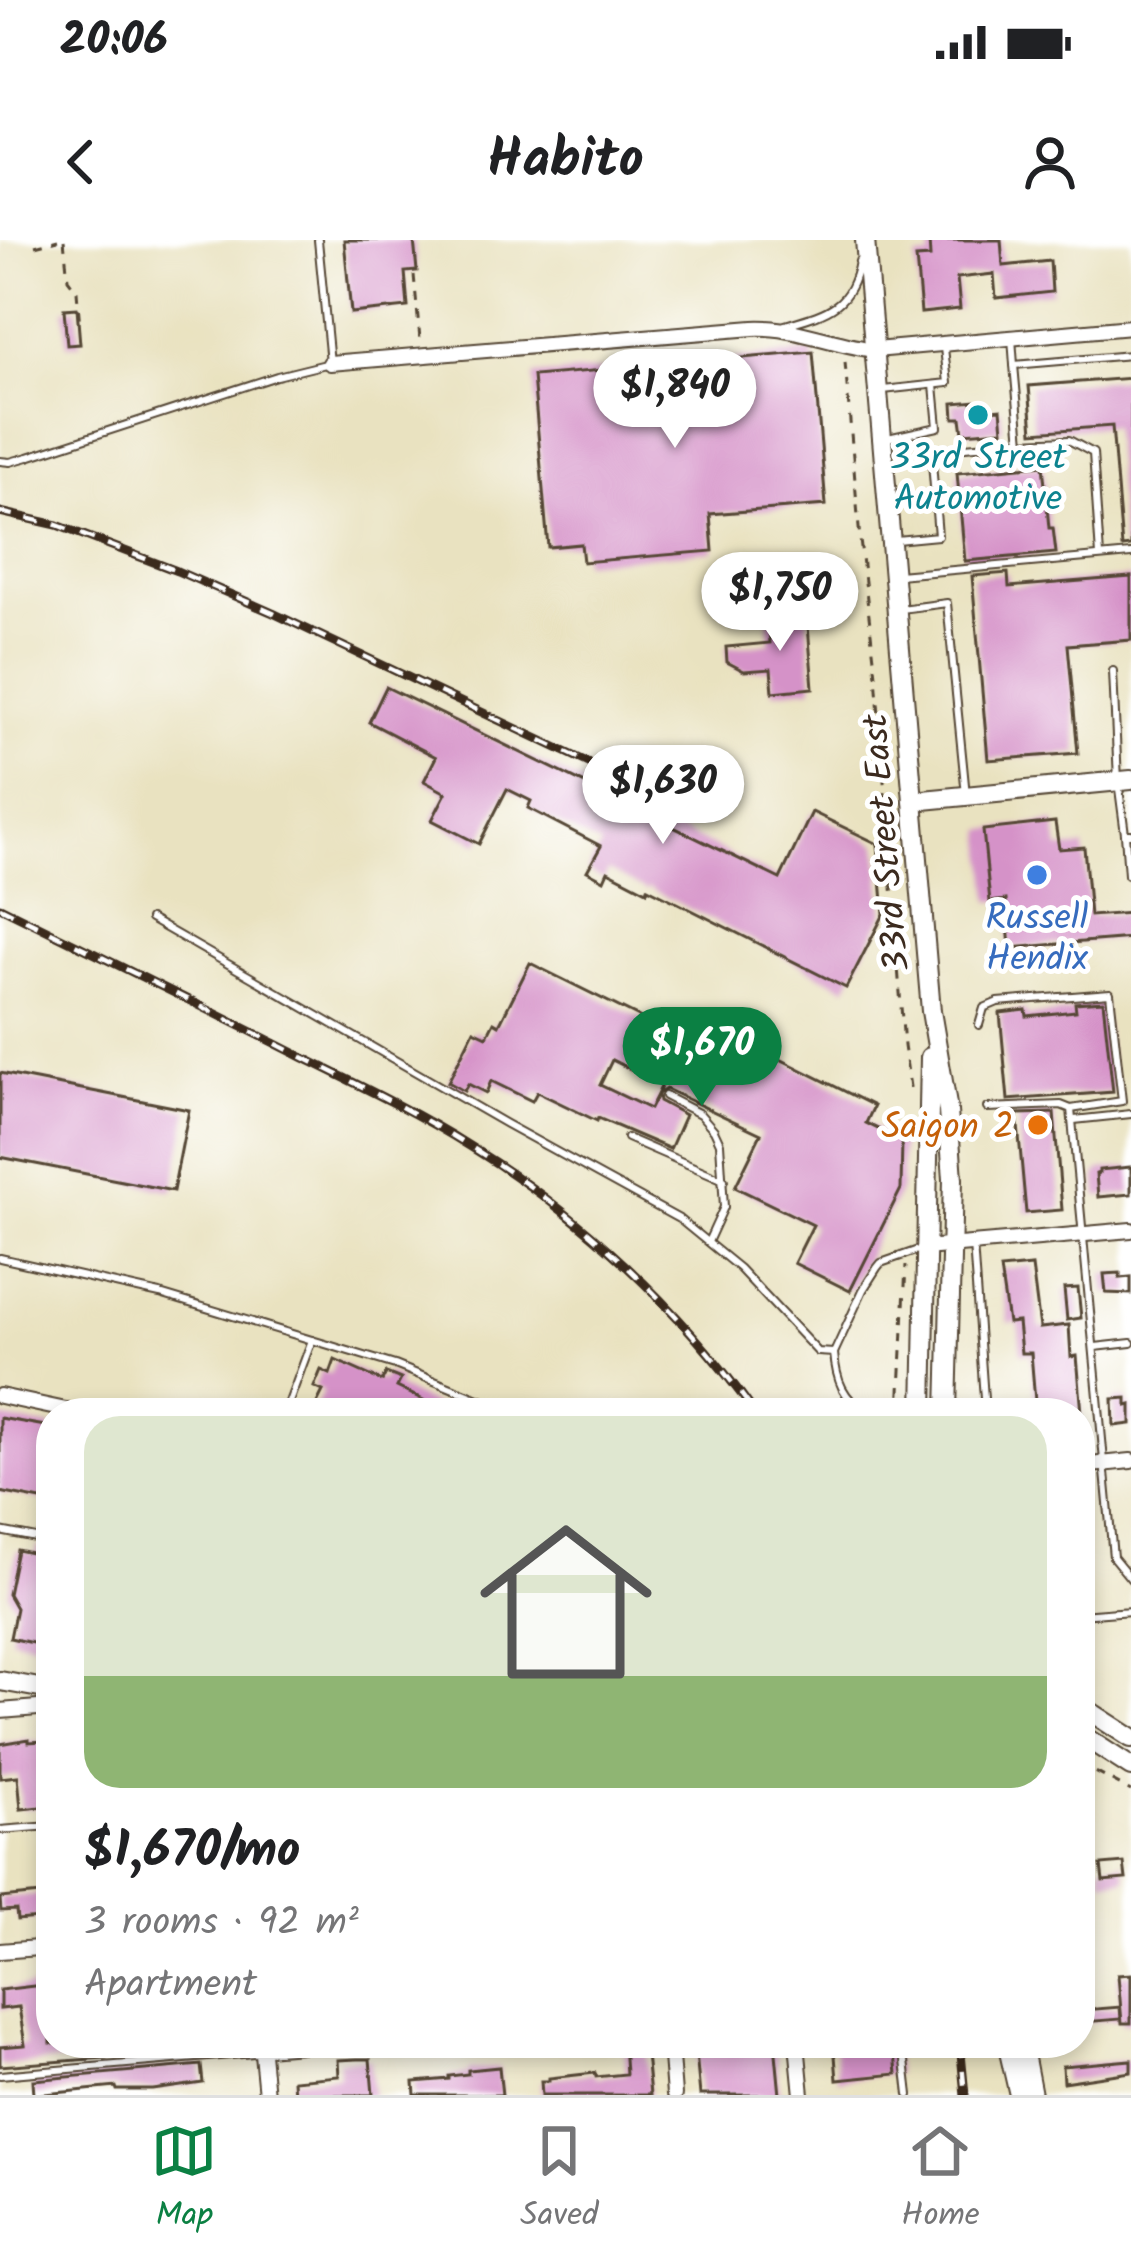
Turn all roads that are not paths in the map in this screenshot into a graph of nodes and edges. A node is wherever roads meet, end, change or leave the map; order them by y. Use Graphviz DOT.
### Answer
graph roads {
  1 [pos="318,240"];
  2 [pos="864,240"];
  3 [pos="778,327"];
  4 [pos="1131,328"];
  5 [pos="1012,338"];
  6 [pos="944,344"];
  7 [pos="875,350"];
  8 [pos="1131,356"];
  9 [pos="330,363"];
  10 [pos="1014,365"];
  11 [pos="934,385"];
  12 [pos="878,390"];
  13 [pos="882,440"];
  14 [pos="1021,442"];
  15 [pos="0,461"];
  16 [pos="891,540"];
  17 [pos="1131,554"];
  18 [pos="1100,556"];
  19 [pos="894,575"];
  20 [pos="897,610"];
  21 [pos="1114,670"];
  22 [pos="1125,781"];
  23 [pos="966,796"];
  24 [pos="913,801"];
  25 [pos="1128,834"];
  26 [pos="1128,875"];
  27 [pos="150,919"];
  28 [pos="931,1011"];
  29 [pos="979,1025"];
  30 [pos="665,1096"];
  31 [pos="987,1108"];
  32 [pos="1071,1108"];
  33 [pos="1131,1114"];
  34 [pos="1074,1120"];
  35 [pos="627,1138"];
  36 [pos="724,1180"];
  37 [pos="1131,1230"];
  38 [pos="1083,1234"];
  39 [pos="708,1242"];
  40 [pos="963,1245"];
  41 [pos="916,1250"];
  42 [pos="0,1258"];
  43 [pos="312,1340"];
  44 [pos="1131,1343"];
  45 [pos="1094,1347"];
  46 [pos="834,1353"];
  47 [pos="0,1396"];
  48 [pos="291,1398"];
  49 [pos="476,1398"];
  50 [pos="848,1398"];
  51 [pos="921,1398"];
  52 [pos="948,1398"];
  53 [pos="983,1398"];
  54 [pos="36,1404"];
  55 [pos="1131,1461"];
  56 [pos="1106,1464"];
  57 [pos="1095,1465"];
  58 [pos="0,1531"];
  59 [pos="36,1537"];
  60 [pos="1131,1579"];
  61 [pos="1131,1611"];
  62 [pos="1095,1614"];
  63 [pos="0,1681"];
  64 [pos="36,1687"];
  65 [pos="36,1708"];
  66 [pos="0,1711"];
  67 [pos="1095,1713"];
  68 [pos="1131,1738"];
  69 [pos="1095,1744"];
  70 [pos="1131,1767"];
  71 [pos="36,1827"];
  72 [pos="0,1830"];
  73 [pos="36,1948"];
  74 [pos="0,1951"];
  75 [pos="165,2058"];
  76 [pos="263,2058"];
  77 [pos="671,2058"];
  78 [pos="798,2058"];
  79 [pos="905,2058"];
  80 [pos="1010,2058"];
  81 [pos="1027,2058"];
  82 [pos="0,2075"];
  83 [pos="266,2095"];
  84 [pos="674,2095"];
  85 [pos="802,2095"];
  86 [pos="909,2095"];
  87 [pos="1019,2095"];
  88 [pos="1032,2095"];
  1 -- 9 [label="lane"];
  2 -- 3 [label="lane"];
  2 -- 7 [label="main road, 33rd Street East"];
  3 -- 7 [label="street"];
  3 -- 9 [label="street"];
  4 -- 5 [label="street"];
  5 -- 6 [label="street"];
  5 -- 10 [label="lane"];
  6 -- 7 [label="street"];
  6 -- 11 [label="lane"];
  7 -- 12 [label="main road, 33rd Street East"];
  8 -- 10 [label="lane"];
  9 -- 15 [label="lane"];
  10 -- 14 [label="lane"];
  11 -- 12 [label="lane"];
  11 -- 13 [label="lane"];
  12 -- 13 [label="main road, 33rd Street East"];
  13 -- 16 [label="main road, 33rd Street East"];
  14 -- 16 [label="lane"];
  14 -- 18 [label="lane"];
  16 -- 19 [label="main road, 33rd Street East"];
  17 -- 18 [label="lane"];
  18 -- 19 [label="lane"];
  19 -- 20 [label="main road, 33rd Street East"];
  20 -- 23 [label="lane"];
  20 -- 24 [label="main road, 33rd Street East"];
  21 -- 22 [label="lane"];
  22 -- 23 [label="main road"];
  22 -- 25 [label="lane"];
  23 -- 24 [label="main road"];
  24 -- 28 [label="main road, 33rd Street East"];
  25 -- 26 [label="lane"];
  27 -- 39 [label="lane"];
  28 -- 40 [label="main road, 33rd Street East"];
  28 -- 41 [label="main road, 33rd Street East"];
  29 -- 32 [label="lane"];
  30 -- 36 [label="lane"];
  31 -- 32 [label="lane"];
  32 -- 34 [label="lane"];
  33 -- 34 [label="lane"];
  34 -- 38 [label="lane"];
  35 -- 36 [label="lane"];
  36 -- 39 [label="lane"];
  37 -- 38 [label="street"];
  38 -- 40 [label="street"];
  38 -- 45 [label="lane"];
  39 -- 46 [label="lane"];
  40 -- 41 [label="street"];
  40 -- 52 [label="main road, 33rd Street East"];
  40 -- 53 [label="lane, 33rd Street East"];
  41 -- 46 [label="lane"];
  41 -- 51 [label="main road, 33rd Street East"];
  42 -- 43 [label="lane"];
  43 -- 48 [label="lane"];
  43 -- 49 [label="lane"];
  44 -- 45 [label="lane"];
  45 -- 56 [label="lane"];
  46 -- 50 [label="lane"];
  47 -- 54 [label="street"];
  55 -- 56 [label="street"];
  56 -- 57 [label="street"];
  56 -- 60 [label="lane"];
  58 -- 59 [label="lane"];
  61 -- 62 [label="lane"];
  63 -- 64 [label="main road"];
  65 -- 66 [label="street"];
  67 -- 68 [label="main road"];
  69 -- 70 [label="main road"];
  71 -- 72 [label="lane"];
  73 -- 74 [label="street"];
  75 -- 82 [label="lane"];
  76 -- 83 [label="street"];
  77 -- 84 [label="street"];
  78 -- 85 [label="street"];
  79 -- 86 [label="lane"];
  80 -- 87 [label="main road"];
  81 -- 88 [label="main road"];
}
